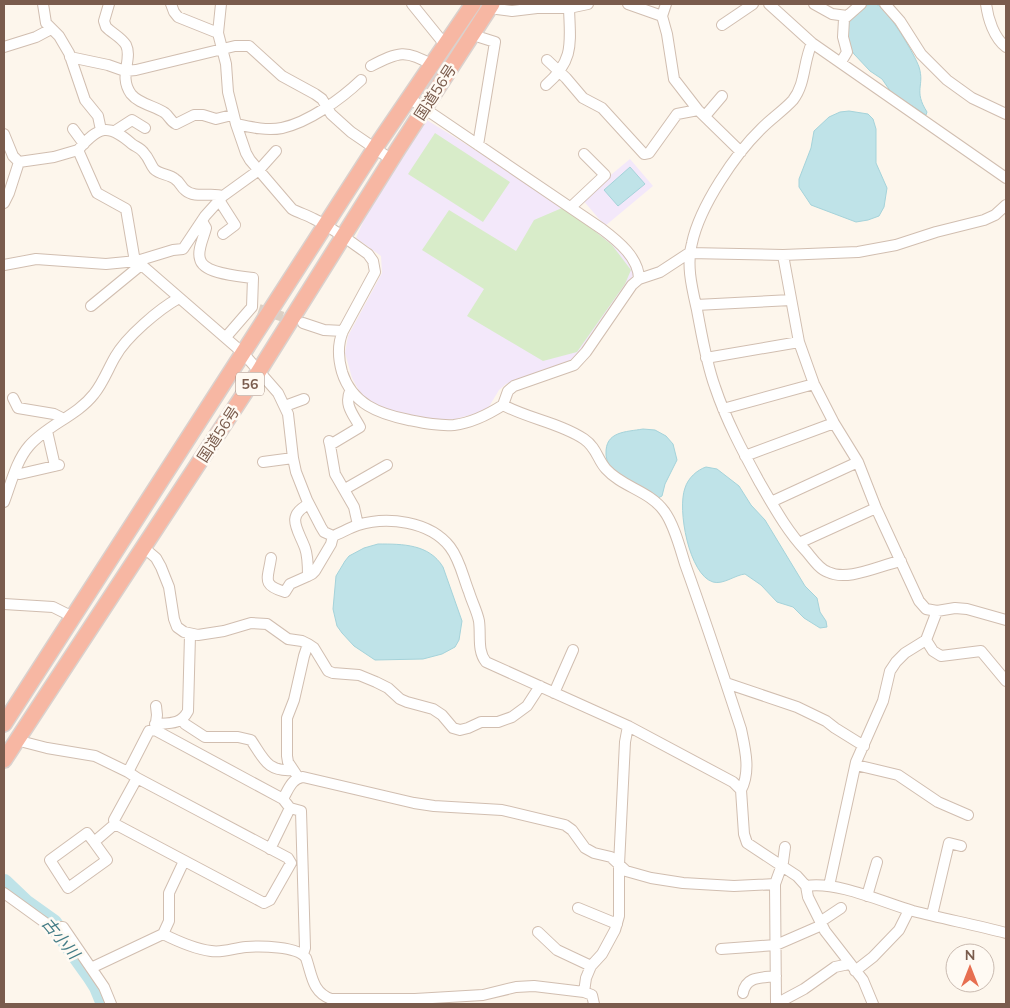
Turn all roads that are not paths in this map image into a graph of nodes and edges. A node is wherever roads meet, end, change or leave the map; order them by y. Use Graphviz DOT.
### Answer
graph roads {
  1 [pos="43,4"];
  2 [pos="109,4"];
  3 [pos="171,4"];
  4 [pos="221,4"];
  5 [pos="412,4"];
  6 [pos="474,4"];
  7 [pos="588,4"];
  8 [pos="628,4"];
  9 [pos="666,4"];
  10 [pos="753,4"];
  11 [pos="769,4"];
  12 [pos="814,4"];
  13 [pos="862,4"];
  14 [pos="885,4"];
  15 [pos="986,4"];
  16 [pos="491,6"];
  17 [pos="569,8"];
  18 [pos="662,16"];
  19 [pos="847,16"];
  20 [pos="722,25"];
  21 [pos="51,28"];
  22 [pos="218,33"];
  23 [pos="473,35"];
  24 [pos="812,43"];
  25 [pos="446,46"];
  26 [pos="4,47"];
  27 [pos="1006,47"];
  28 [pos="222,50"];
  29 [pos="70,57"];
  30 [pos="547,60"];
  31 [pos="841,62"];
  32 [pos="432,65"];
  33 [pos="371,66"];
  34 [pos="125,71"];
  35 [pos="560,73"];
  36 [pos="361,80"];
  37 [pos="546,85"];
  38 [pos="722,96"];
  39 [pos="409,98"];
  40 [pos="326,106"];
  41 [pos="425,109"];
  42 [pos="701,113"];
  43 [pos="1006,114"];
  44 [pos="234,120"];
  45 [pos="145,128"];
  46 [pos="73,129"];
  47 [pos="101,130"];
  48 [pos="115,131"];
  49 [pos="4,134"];
  50 [pos="478,145"];
  51 [pos="81,147"];
  52 [pos="375,148"];
  53 [pos="276,151"];
  54 [pos="741,152"];
  55 [pos="584,154"];
  56 [pos="392,160"];
  57 [pos="20,162"];
  58 [pos="259,170"];
  59 [pos="1006,178"];
  60 [pos="221,198"];
  61 [pos="4,203"];
  62 [pos="1006,205"];
  63 [pos="571,207"];
  64 [pos="202,221"];
  65 [pos="326,225"];
  66 [pos="223,234"];
  67 [pos="344,237"];
  68 [pos="689,253"];
  69 [pos="783,255"];
  70 [pos="139,263"];
  71 [pos="4,266"];
  72 [pos="639,279"];
  73 [pos="179,298"];
  74 [pos="791,300"];
  75 [pos="696,305"];
  76 [pos="91,306"];
  77 [pos="303,323"];
  78 [pos="343,331"];
  79 [pos="226,337"];
  80 [pos="799,342"];
  81 [pos="243,353"];
  82 [pos="706,358"];
  83 [pos="259,371"];
  84 [pos="814,384"];
  85 [pos="350,390"];
  86 [pos="13,398"];
  87 [pos="304,400"];
  88 [pos="504,405"];
  89 [pos="285,406"];
  90 [pos="723,409"];
  91 [pos="64,419"];
  92 [pos="834,423"];
  93 [pos="47,431"];
  94 [pos="745,456"];
  95 [pos="293,458"];
  96 [pos="263,462"];
  97 [pos="858,462"];
  98 [pos="387,465"];
  99 [pos="10,475"];
  100 [pos="345,489"];
  101 [pos="4,502"];
  102 [pos="771,502"];
  103 [pos="309,504"];
  104 [pos="876,508"];
  105 [pos="358,525"];
  106 [pos="333,536"];
  107 [pos="798,543"];
  108 [pos="143,547"];
  109 [pos="271,558"];
  110 [pos="901,561"];
  111 [pos="308,576"];
  112 [pos="4,604"];
  113 [pos="937,611"];
  114 [pos="73,617"];
  115 [pos="1006,620"];
  116 [pos="190,634"];
  117 [pos="926,640"];
  118 [pos="308,644"];
  119 [pos="573,650"];
  120 [pos="1006,681"];
  121 [pos="726,683"];
  122 [pos="540,686"];
  123 [pos="554,693"];
  124 [pos="156,706"];
  125 [pos="182,720"];
  126 [pos="4,724"];
  127 [pos="628,726"];
  128 [pos="155,727"];
  129 [pos="16,740"];
  130 [pos="864,746"];
  131 [pos="4,760"];
  132 [pos="856,765"];
  133 [pos="296,774"];
  134 [pos="132,775"];
  135 [pos="741,790"];
  136 [pos="283,799"];
  137 [pos="290,808"];
  138 [pos="968,815"];
  139 [pos="115,824"];
  140 [pos="94,842"];
  141 [pos="961,846"];
  142 [pos="785,847"];
  143 [pos="270,849"];
  144 [pos="184,861"];
  145 [pos="877,862"];
  146 [pos="619,865"];
  147 [pos="781,866"];
  148 [pos="775,884"];
  149 [pos="806,886"];
  150 [pos="829,886"];
  151 [pos="4,892"];
  152 [pos="867,896"];
  153 [pos="578,908"];
  154 [pos="841,908"];
  155 [pos="909,910"];
  156 [pos="932,915"];
  157 [pos="821,923"];
  158 [pos="617,924"];
  159 [pos="538,932"];
  160 [pos="163,934"];
  161 [pos="1006,934"];
  162 [pos="776,945"];
  163 [pos="721,949"];
  164 [pos="303,954"];
  165 [pos="591,966"];
  166 [pos="852,967"];
  167 [pos="91,968"];
  168 [pos="776,976"];
  169 [pos="584,992"];
  170 [pos="743,993"];
  171 [pos="111,1004"];
  172 [pos="594,1004"];
  173 [pos="776,1004"];
  174 [pos="874,1004"];
  1 -- 21 [label="street"];
  2 -- 34 [label="street"];
  3 -- 22 [label="street"];
  4 -- 22 [label="street"];
  5 -- 25 [label="street"];
  6 -- 25 [label="highway, 国道56号 / 56"];
  7 -- 17 [label="street"];
  8 -- 18 [label="street"];
  9 -- 18 [label="street"];
  10 -- 20 [label="street"];
  11 -- 24 [label="street"];
  12 -- 19 [label="street"];
  13 -- 19 [label="street"];
  14 -- 43 [label="street"];
  15 -- 27 [label="street"];
  16 -- 17 [label="street"];
  16 -- 23 [label="highway, 国道56号 / 56"];
  17 -- 35 [label="street"];
  18 -- 42 [label="street"];
  19 -- 31 [label="street"];
  21 -- 26 [label="street"];
  21 -- 29 [label="street"];
  22 -- 28 [label="street"];
  23 -- 41 [label="highway, 国道56号 / 56"];
  23 -- 50 [label="street"];
  24 -- 31 [label="street"];
  24 -- 54 [label="street"];
  25 -- 32 [label="highway, 国道56号 / 56"];
  28 -- 34 [label="street"];
  28 -- 40 [label="street"];
  28 -- 44 [label="street"];
  29 -- 34 [label="street"];
  29 -- 47 [label="street"];
  30 -- 35 [label="street"];
  31 -- 59 [label="street"];
  32 -- 33 [label="street"];
  32 -- 39 [label="highway, 国道56号 / 56"];
  34 -- 44 [label="street"];
  35 -- 37 [label="street"];
  35 -- 42 [label="street"];
  36 -- 40 [label="street"];
  38 -- 42 [label="street"];
  39 -- 41 [label="street"];
  39 -- 52 [label="highway, 国道56号 / 56"];
  40 -- 44 [label="street"];
  40 -- 52 [label="street"];
  41 -- 50 [label="street"];
  41 -- 56 [label="highway, 国道56号 / 56"];
  42 -- 54 [label="street"];
  44 -- 58 [label="street"];
  45 -- 48 [label="street"];
  46 -- 51 [label="street"];
  47 -- 48 [label="street"];
  47 -- 51 [label="street"];
  48 -- 60 [label="street"];
  49 -- 57 [label="street"];
  50 -- 63 [label="street"];
  51 -- 57 [label="street"];
  51 -- 70 [label="street"];
  52 -- 56 [label="street"];
  52 -- 65 [label="highway, 国道56号 / 56"];
  53 -- 58 [label="street"];
  54 -- 68 [label="street"];
  55 -- 63 [label="street"];
  56 -- 67 [label="highway, 国道56号 / 56"];
  57 -- 61 [label="street"];
  58 -- 60 [label="street"];
  58 -- 65 [label="street"];
  60 -- 64 [label="street"];
  60 -- 66 [label="street"];
  62 -- 69 [label="street"];
  63 -- 72 [label="street"];
  64 -- 70 [label="street"];
  64 -- 79 [label="street"];
  65 -- 67 [label="street"];
  65 -- 81 [label="highway, 国道56号 / 56"];
  67 -- 78 [label="street"];
  67 -- 83 [label="highway, 国道56号 / 56"];
  68 -- 69 [label="street"];
  68 -- 72 [label="street"];
  68 -- 75 [label="street"];
  69 -- 74 [label="street"];
  70 -- 71 [label="street"];
  70 -- 73 [label="street"];
  70 -- 76 [label="street"];
  72 -- 88 [label="street"];
  73 -- 79 [label="street"];
  73 -- 91 [label="street"];
  74 -- 75 [label="street"];
  74 -- 80 [label="street"];
  75 -- 82 [label="street"];
  77 -- 78 [label="street"];
  78 -- 85 [label="street"];
  79 -- 81 [label="street"];
  80 -- 82 [label="street"];
  80 -- 84 [label="street"];
  81 -- 83 [label="street"];
  81 -- 114 [label="highway, 国道56号 / 56"];
  82 -- 90 [label="street"];
  83 -- 89 [label="street"];
  83 -- 108 [label="highway, 国道56号 / 56"];
  84 -- 90 [label="street"];
  84 -- 92 [label="street"];
  85 -- 88 [label="street"];
  85 -- 100 [label="street"];
  86 -- 91 [label="street"];
  87 -- 89 [label="street"];
  88 -- 121 [label="street"];
  89 -- 95 [label="street"];
  90 -- 94 [label="street"];
  91 -- 93 [label="street"];
  92 -- 94 [label="street"];
  92 -- 97 [label="street"];
  93 -- 99 [label="street"];
  93 -- 99 [label="street"];
  94 -- 102 [label="street"];
  95 -- 96 [label="street"];
  95 -- 103 [label="street"];
  97 -- 102 [label="street"];
  97 -- 104 [label="street"];
  98 -- 100 [label="street"];
  99 -- 101 [label="street"];
  100 -- 105 [label="street"];
  102 -- 107 [label="street"];
  103 -- 106 [label="street"];
  103 -- 111 [label="street"];
  104 -- 107 [label="street"];
  104 -- 110 [label="street"];
  105 -- 106 [label="street"];
  105 -- 122 [label="street"];
  106 -- 111 [label="street"];
  107 -- 110 [label="street"];
  108 -- 116 [label="street"];
  108 -- 129 [label="highway, 国道56号 / 56"];
  109 -- 111 [label="street"];
  110 -- 113 [label="street"];
  112 -- 114 [label="street"];
  113 -- 115 [label="street"];
  113 -- 117 [label="street"];
  114 -- 126 [label="highway, 国道56号 / 56"];
  116 -- 118 [label="street"];
  116 -- 125 [label="street"];
  117 -- 120 [label="street"];
  117 -- 130 [label="street"];
  118 -- 122 [label="street"];
  118 -- 133 [label="street"];
  119 -- 123 [label="street"];
  121 -- 130 [label="street"];
  121 -- 135 [label="street"];
  122 -- 123 [label="street"];
  123 -- 127 [label="street"];
  124 -- 128 [label="street"];
  125 -- 128 [label="street"];
  125 -- 133 [label="street"];
  127 -- 135 [label="street"];
  127 -- 146 [label="street"];
  128 -- 134 [label="street"];
  128 -- 136 [label="street"];
  129 -- 131 [label="highway, 国道56号 / 56"];
  129 -- 134 [label="street"];
  130 -- 132 [label="street"];
  132 -- 138 [label="street"];
  132 -- 150 [label="street"];
  133 -- 136 [label="street"];
  133 -- 146 [label="street"];
  134 -- 139 [label="street"];
  134 -- 143 [label="street"];
  135 -- 147 [label="street"];
  136 -- 137 [label="street"];
  137 -- 143 [label="street"];
  137 -- 164 [label="street"];
  139 -- 140 [label="street"];
  139 -- 144 [label="street"];
  140 -- 140 [label="street"];
  141 -- 156 [label="street"];
  142 -- 147 [label="street"];
  143 -- 144 [label="street"];
  144 -- 160 [label="street"];
  145 -- 152 [label="street"];
  146 -- 148 [label="street"];
  146 -- 158 [label="street"];
  147 -- 148 [label="street"];
  147 -- 149 [label="street"];
  148 -- 162 [label="street"];
  149 -- 150 [label="street"];
  149 -- 157 [label="street"];
  150 -- 152 [label="street"];
  151 -- 167 [label="street"];
  152 -- 155 [label="street"];
  153 -- 158 [label="street"];
  154 -- 157 [label="street"];
  155 -- 156 [label="street"];
  155 -- 166 [label="street"];
  156 -- 161 [label="street"];
  157 -- 162 [label="street"];
  157 -- 166 [label="street"];
  158 -- 165 [label="street"];
  159 -- 165 [label="street"];
  160 -- 164 [label="street"];
  160 -- 167 [label="street"];
  162 -- 163 [label="street"];
  162 -- 168 [label="street"];
  164 -- 169 [label="street"];
  165 -- 169 [label="street"];
  166 -- 173 [label="street"];
  166 -- 174 [label="street"];
  167 -- 171 [label="street"];
  168 -- 170 [label="street"];
  168 -- 173 [label="street"];
  169 -- 172 [label="street"];
}
